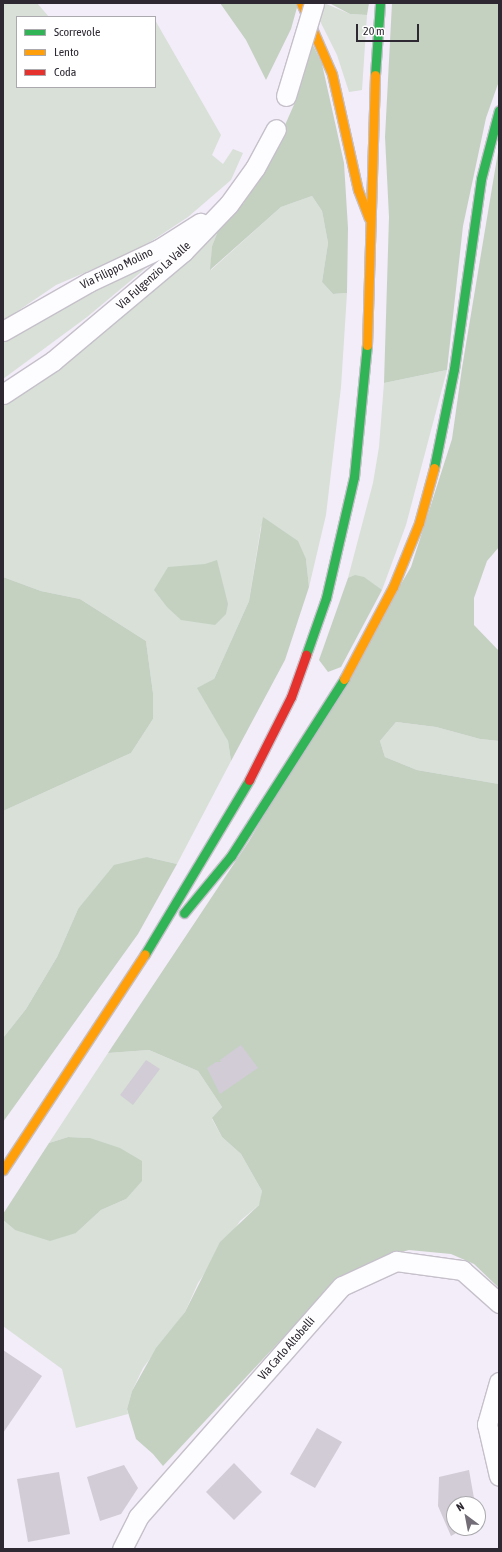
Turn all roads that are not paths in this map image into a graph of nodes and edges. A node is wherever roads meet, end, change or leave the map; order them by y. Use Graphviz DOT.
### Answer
graph roads {
  1 [pos="301,3"];
  2 [pos="314,3"];
  3 [pos="380,3"];
  4 [pos="286,96"];
  5 [pos="499,110"];
  6 [pos="276,129"];
  7 [pos="229,204"];
  8 [pos="373,226"];
  9 [pos="3,331"];
  10 [pos="3,394"];
  11 [pos="131,977"];
  12 [pos="3,1170"];
  13 [pos="499,1303"];
  14 [pos="499,1382"];
  15 [pos="499,1476"];
  16 [pos="122,1549"];
  1 -- 8 [label="highway"];
  2 -- 4 [label="street, bridge"];
  3 -- 8 [label="highway"];
  5 -- 11 [label="highway"];
  6 -- 7 [label="street, Via Fulgenzio La Valle"];
  7 -- 9 [label="street, Via Filippo Molino"];
  7 -- 10 [label="street, Via Fulgenzio La Valle"];
  8 -- 11 [label="highway"];
  11 -- 12 [label="highway"];
  13 -- 16 [label="street, Via Carlo Altobelli"];
  14 -- 15 [label="street"];
}
